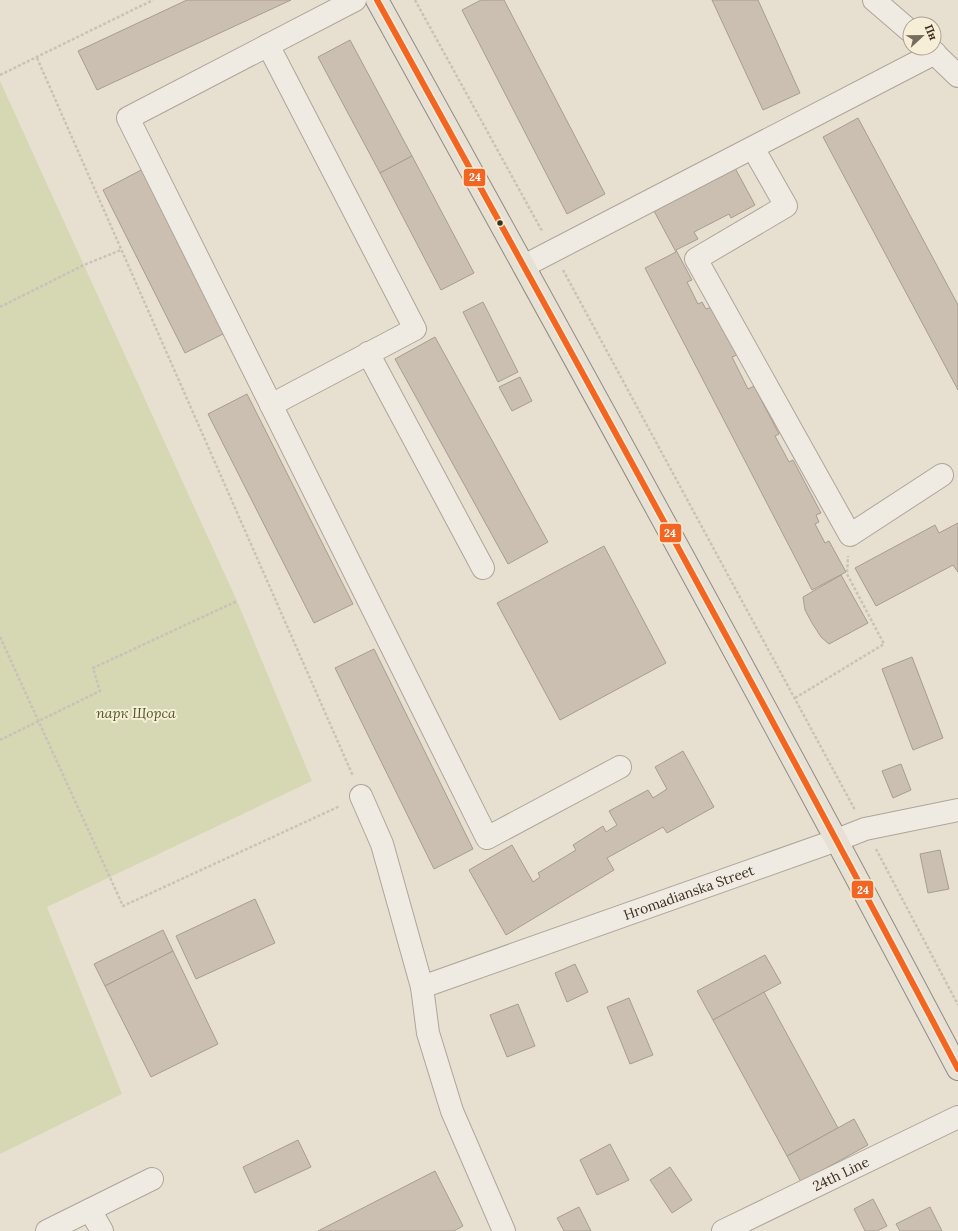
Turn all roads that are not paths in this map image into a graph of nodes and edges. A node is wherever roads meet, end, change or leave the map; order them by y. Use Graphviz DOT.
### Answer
graph roads {
  1 [pos="355,0"];
  2 [pos="377,0"];
  3 [pos="874,0"];
  4 [pos="902,25"];
  5 [pos="268,45"];
  6 [pos="923,56"];
  7 [pos="937,56"];
  8 [pos="958,76"];
  9 [pos="753,148"];
  10 [pos="524,266"];
  11 [pos="368,353"];
  12 [pos="271,405"];
  13 [pos="942,475"];
  14 [pos="483,568"];
  15 [pos="620,767"];
  16 [pos="362,796"];
  17 [pos="958,810"];
  18 [pos="837,840"];
  19 [pos="422,987"];
  20 [pos="958,1069"];
  21 [pos="958,1117"];
  22 [pos="152,1179"];
  23 [pos="90,1210"];
  24 [pos="47,1231"];
  25 [pos="102,1231"];
  26 [pos="504,1231"];
  27 [pos="723,1231"];
  1 -- 5 [label="street"];
  2 -- 10 [label="main road"];
  3 -- 4 [label="street"];
  5 -- 11 [label="street"];
  5 -- 12 [label="street"];
  6 -- 9 [label="street"];
  7 -- 8 [label="street"];
  9 -- 10 [label="street"];
  9 -- 13 [label="street"];
  10 -- 18 [label="main road"];
  11 -- 12 [label="street"];
  11 -- 14 [label="street"];
  12 -- 15 [label="street"];
  16 -- 19 [label="street"];
  17 -- 18 [label="street, Hromadianska Street"];
  18 -- 19 [label="street, Hromadianska Street"];
  18 -- 20 [label="main road"];
  19 -- 26 [label="street"];
  21 -- 27 [label="street, 24th Line"];
  22 -- 23 [label="street"];
  23 -- 24 [label="street"];
  23 -- 25 [label="street"];
}
